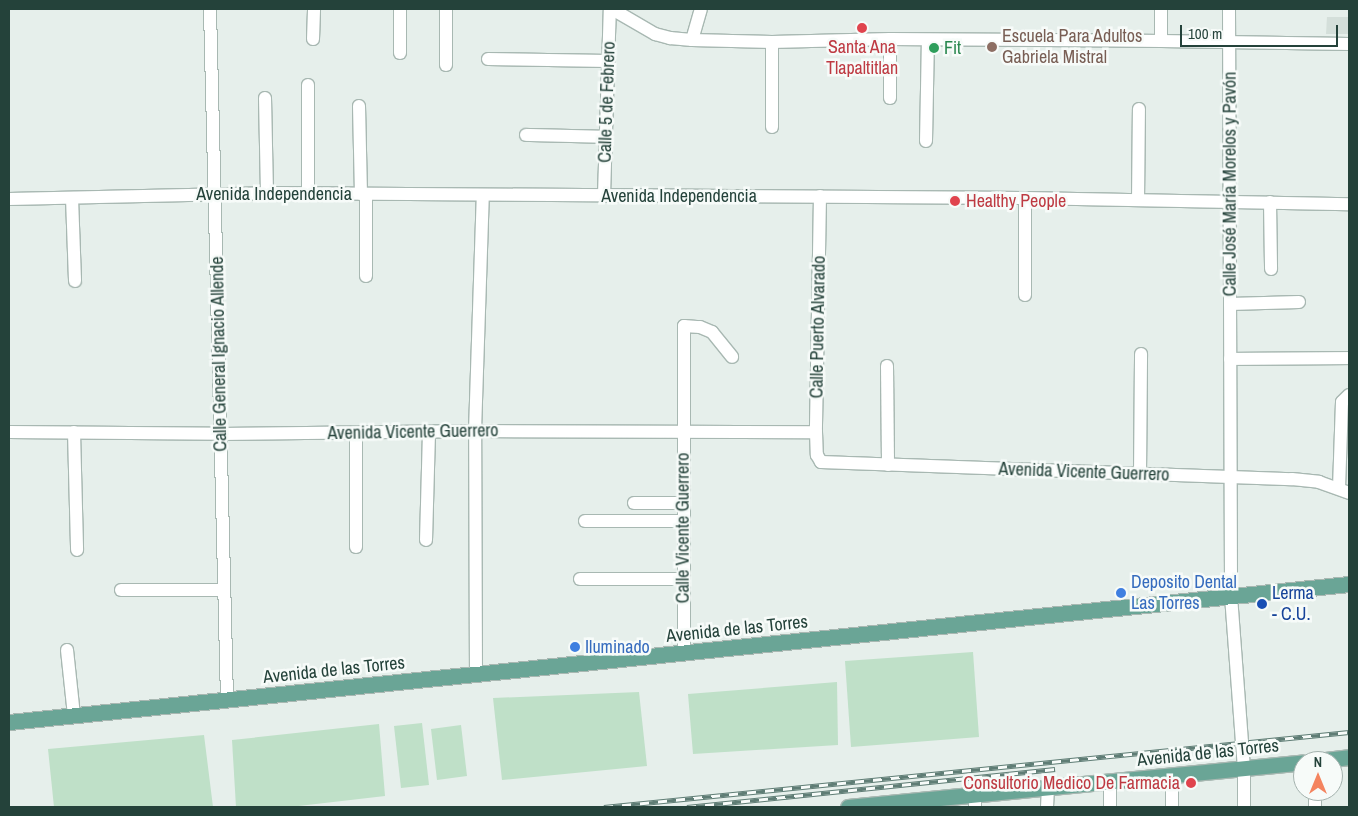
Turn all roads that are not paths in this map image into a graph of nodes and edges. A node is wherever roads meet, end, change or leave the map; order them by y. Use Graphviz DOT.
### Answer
graph roads {
  1 [pos="210,9"];
  2 [pos="314,9"];
  3 [pos="400,9"];
  4 [pos="446,9"];
  5 [pos="611,9"];
  6 [pos="701,9"];
  7 [pos="1162,9"];
  8 [pos="1229,9"];
  9 [pos="313,39"];
  10 [pos="890,39"];
  11 [pos="692,40"];
  12 [pos="928,40"];
  13 [pos="1161,41"];
  14 [pos="1230,41"];
  15 [pos="772,42"];
  16 [pos="1349,44"];
  17 [pos="400,54"];
  18 [pos="488,59"];
  19 [pos="608,61"];
  20 [pos="446,65"];
  21 [pos="308,85"];
  22 [pos="265,98"];
  23 [pos="890,98"];
  24 [pos="359,106"];
  25 [pos="1138,108"];
  26 [pos="772,127"];
  27 [pos="526,136"];
  28 [pos="606,137"];
  29 [pos="926,141"];
  30 [pos="215,193"];
  31 [pos="267,193"];
  32 [pos="308,194"];
  33 [pos="363,194"];
  34 [pos="483,195"];
  35 [pos="604,195"];
  36 [pos="820,196"];
  37 [pos="72,198"];
  38 [pos="1026,198"];
  39 [pos="9,199"];
  40 [pos="1138,200"];
  41 [pos="1229,201"];
  42 [pos="1270,202"];
  43 [pos="1349,204"];
  44 [pos="1271,269"];
  45 [pos="366,276"];
  46 [pos="75,282"];
  47 [pos="1026,295"];
  48 [pos="1299,302"];
  49 [pos="1230,304"];
  50 [pos="1141,354"];
  51 [pos="732,357"];
  52 [pos="1349,358"];
  53 [pos="1230,359"];
  54 [pos="887,366"];
  55 [pos="1349,395"];
  56 [pos="475,431"];
  57 [pos="9,432"];
  58 [pos="74,432"];
  59 [pos="429,432"];
  60 [pos="816,432"];
  61 [pos="356,433"];
  62 [pos="683,433"];
  63 [pos="221,434"];
  64 [pos="1345,453"];
  65 [pos="818,459"];
  66 [pos="888,465"];
  67 [pos="1140,474"];
  68 [pos="1232,478"];
  69 [pos="1344,491"];
  70 [pos="634,503"];
  71 [pos="682,503"];
  72 [pos="585,521"];
  73 [pos="682,521"];
  74 [pos="426,540"];
  75 [pos="356,547"];
  76 [pos="77,550"];
  77 [pos="580,579"];
  78 [pos="682,579"];
  79 [pos="1349,584"];
  80 [pos="121,590"];
  81 [pos="224,590"];
  82 [pos="1231,596"];
  83 [pos="67,650"];
  84 [pos="684,653"];
  85 [pos="476,675"];
  86 [pos="227,700"];
  87 [pos="74,716"];
  88 [pos="9,722"];
  89 [pos="1293,763"];
  90 [pos="1244,767"];
  91 [pos="1172,775"];
  92 [pos="1110,781"];
  93 [pos="1048,788"];
  94 [pos="975,800"];
  95 [pos="848,807"];
  96 [pos="1047,807"];
  97 [pos="1110,807"];
  98 [pos="1172,807"];
  99 [pos="1244,807"];
  1 -- 30 [label="street, Calle General Ignacio Allende"];
  2 -- 9 [label="street"];
  3 -- 17 [label="street"];
  4 -- 20 [label="street"];
  5 -- 11 [label="street"];
  5 -- 19 [label="street, Calle 5 de Febrero"];
  6 -- 11 [label="street"];
  7 -- 13 [label="street"];
  8 -- 14 [label="street, Calle José María Morelos y Pavón"];
  10 -- 12 [label="street"];
  10 -- 15 [label="street"];
  10 -- 23 [label="street"];
  11 -- 15 [label="street"];
  12 -- 13 [label="street"];
  12 -- 29 [label="street"];
  13 -- 14 [label="street"];
  14 -- 16 [label="street"];
  14 -- 41 [label="street, Calle José María Morelos y Pavón"];
  15 -- 26 [label="street"];
  18 -- 19 [label="street"];
  19 -- 28 [label="street, Calle 5 de Febrero"];
  21 -- 32 [label="street"];
  22 -- 31 [label="street"];
  24 -- 33 [label="street"];
  25 -- 40 [label="street"];
  27 -- 28 [label="street"];
  28 -- 35 [label="street, Calle 5 de Febrero"];
  30 -- 31 [label="street, Avenida Independencia"];
  30 -- 37 [label="street, Avenida Independencia"];
  30 -- 63 [label="street, Calle General Ignacio Allende"];
  31 -- 32 [label="street, Avenida Independencia"];
  32 -- 33 [label="street, Avenida Independencia"];
  33 -- 34 [label="street, Avenida Independencia"];
  33 -- 45 [label="street"];
  34 -- 35 [label="street, Avenida Independencia"];
  34 -- 56 [label="street"];
  35 -- 36 [label="street, Avenida Independencia"];
  36 -- 38 [label="street, Avenida Independencia"];
  36 -- 60 [label="street, Calle Puerto Alvarado"];
  37 -- 39 [label="street, Avenida Independencia"];
  37 -- 46 [label="street"];
  38 -- 40 [label="street, Avenida Independencia"];
  38 -- 47 [label="street"];
  40 -- 41 [label="street, Avenida Independencia"];
  41 -- 42 [label="street, Avenida Independencia"];
  41 -- 49 [label="street, Calle José María Morelos y Pavón"];
  42 -- 43 [label="street, Avenida Independencia"];
  42 -- 44 [label="street"];
  48 -- 49 [label="street"];
  49 -- 53 [label="street, Calle José María Morelos y Pavón"];
  50 -- 67 [label="street"];
  51 -- 62 [label="street, Calle Vicente Guerrero"];
  52 -- 53 [label="street"];
  53 -- 68 [label="street, Calle José María Morelos y Pavón"];
  54 -- 66 [label="street"];
  55 -- 64 [label="street"];
  56 -- 59 [label="street, Avenida Vicente Guerrero"];
  56 -- 62 [label="street, Avenida Vicente Guerrero"];
  56 -- 85 [label="street"];
  57 -- 58 [label="street, Avenida Vicente Guerrero"];
  58 -- 63 [label="street, Avenida Vicente Guerrero"];
  58 -- 76 [label="street"];
  59 -- 61 [label="street, Avenida Vicente Guerrero"];
  59 -- 74 [label="street"];
  60 -- 62 [label="street, Avenida Vicente Guerrero"];
  60 -- 65 [label="street, Calle Puerto Alvarado"];
  61 -- 63 [label="street, Avenida Vicente Guerrero"];
  61 -- 75 [label="street"];
  62 -- 71 [label="street, Calle Vicente Guerrero"];
  63 -- 81 [label="street, Calle General Ignacio Allende"];
  64 -- 69 [label="street"];
  65 -- 66 [label="street, Avenida Vicente Guerrero"];
  66 -- 67 [label="street, Avenida Vicente Guerrero"];
  67 -- 68 [label="street, Avenida Vicente Guerrero"];
  68 -- 69 [label="street, Avenida Vicente Guerrero"];
  68 -- 82 [label="street, Calle José María Morelos y Pavón"];
  70 -- 71 [label="street"];
  71 -- 73 [label="street, Calle Vicente Guerrero"];
  72 -- 73 [label="street"];
  73 -- 78 [label="street, Calle Vicente Guerrero"];
  77 -- 78 [label="street"];
  78 -- 84 [label="street, Calle Vicente Guerrero"];
  79 -- 82 [label="main road, Avenida de las Torres"];
  80 -- 81 [label="street"];
  81 -- 86 [label="street, Calle General Ignacio Allende"];
  82 -- 84 [label="main road, Avenida de las Torres"];
  82 -- 90 [label="street, Calle José María Morelos y Pavón"];
  83 -- 87 [label="street"];
  84 -- 85 [label="main road, Avenida de las Torres"];
  85 -- 86 [label="main road, Avenida de las Torres"];
  86 -- 87 [label="main road, Avenida de las Torres"];
  87 -- 88 [label="main road, Avenida de las Torres"];
  89 -- 90 [label="main road, Avenida de las Torres"];
  90 -- 91 [label="main road, Avenida de las Torres"];
  90 -- 99 [label="street, Calle José María Morelos y Pavón"];
  91 -- 92 [label="main road, Avenida de las Torres"];
  91 -- 98 [label="street"];
  92 -- 93 [label="main road, Avenida de las Torres"];
  92 -- 97 [label="street"];
  93 -- 94 [label="main road, Avenida de las Torres"];
  93 -- 96 [label="street"];
  94 -- 95 [label="main road, Avenida de las Torres"];
}
